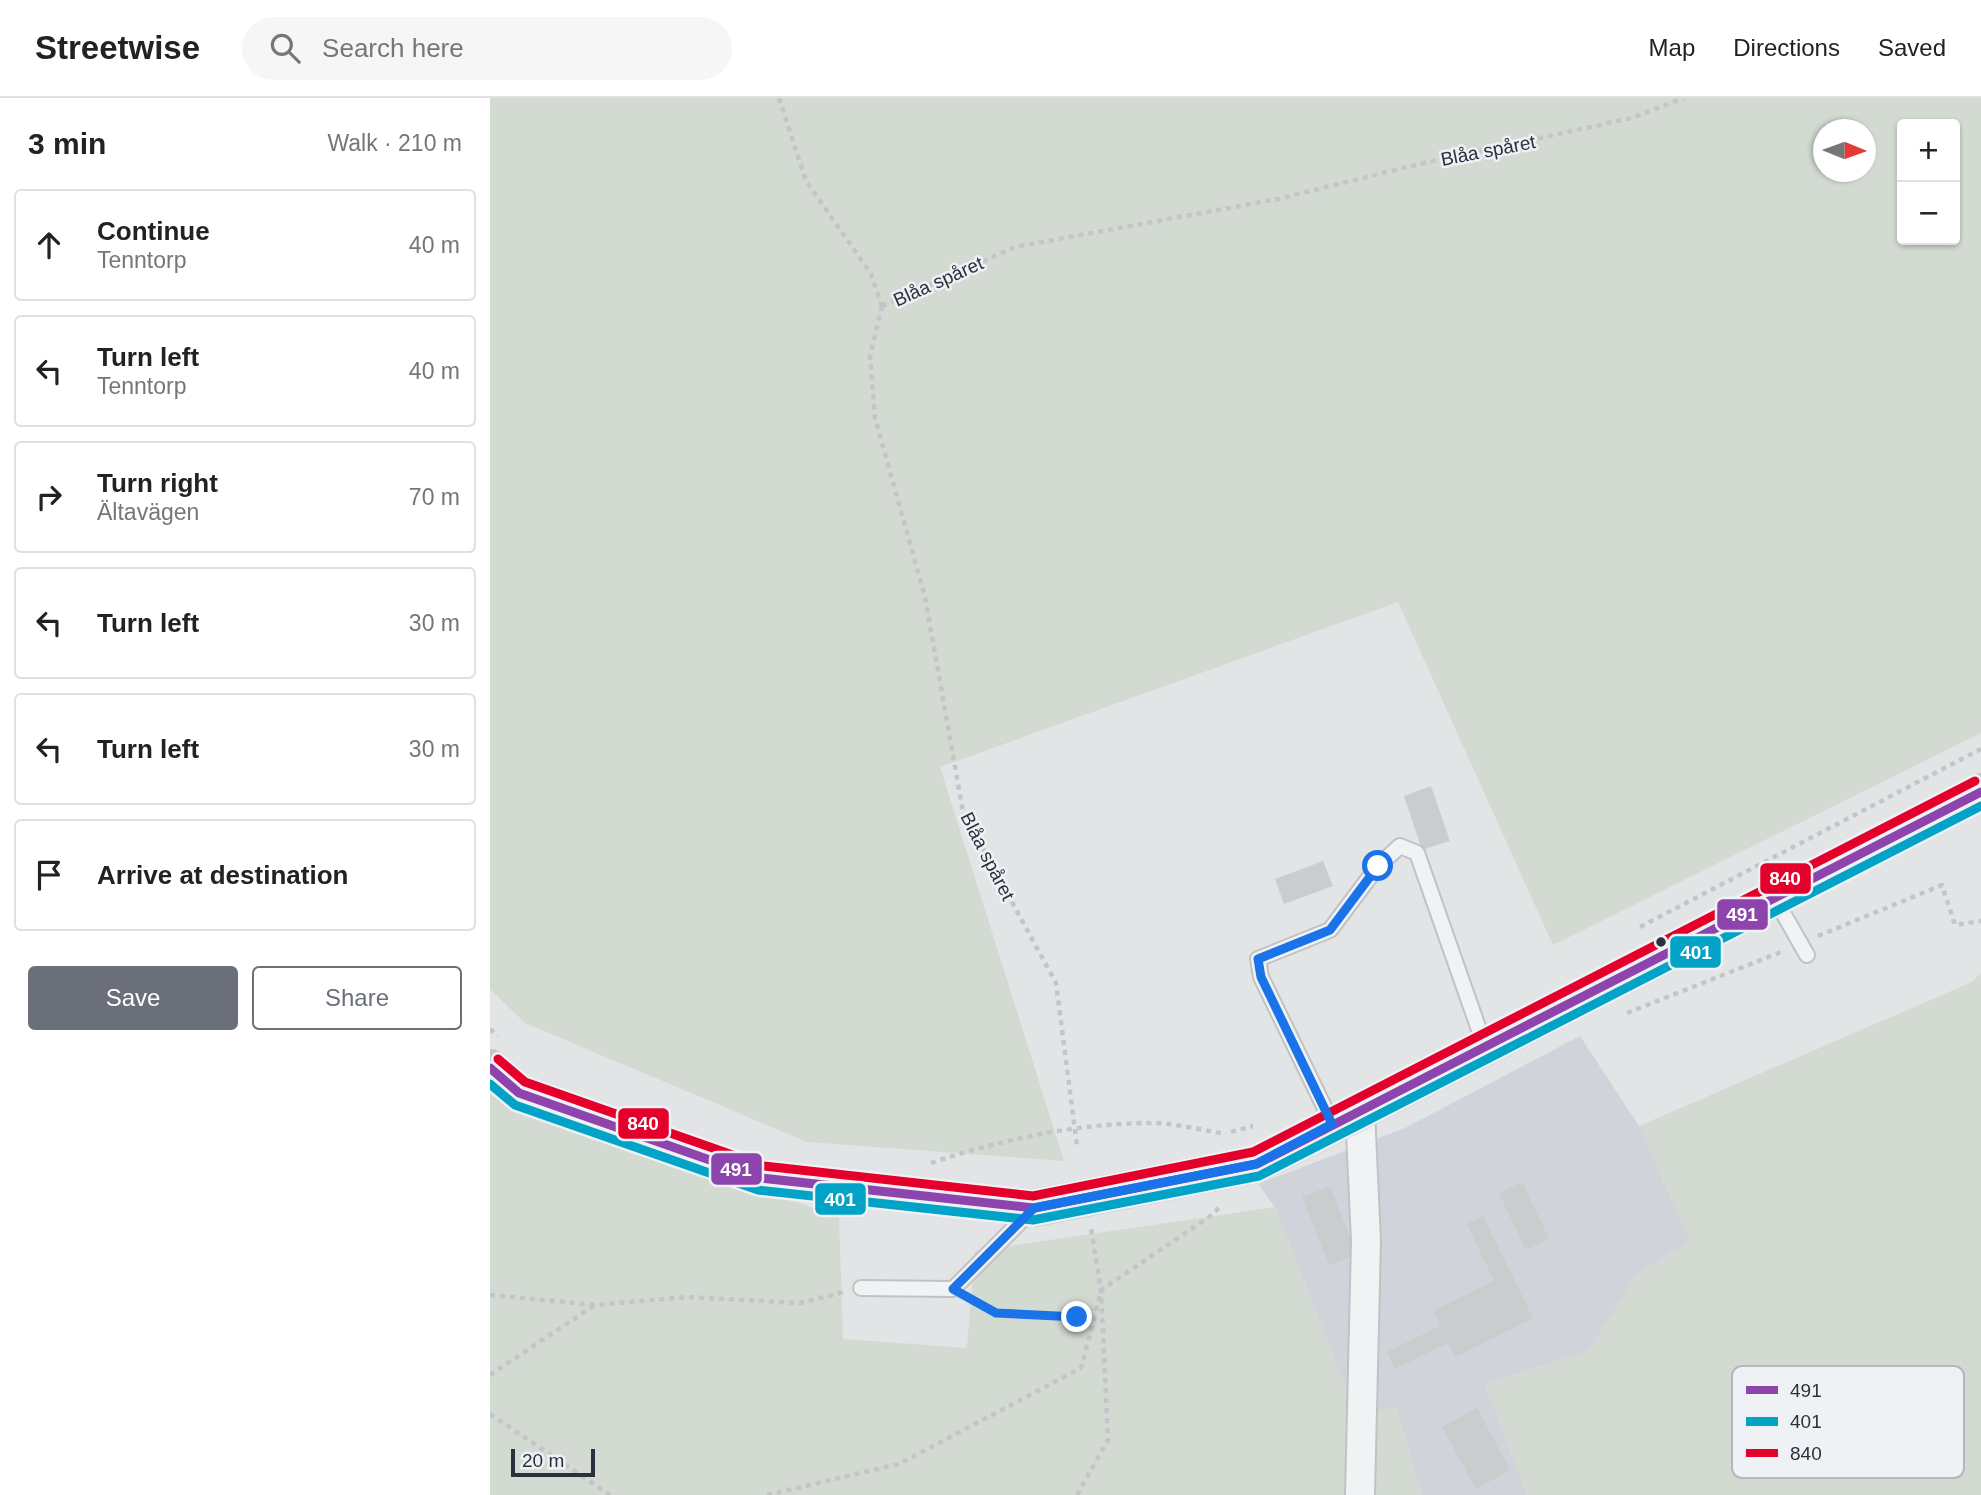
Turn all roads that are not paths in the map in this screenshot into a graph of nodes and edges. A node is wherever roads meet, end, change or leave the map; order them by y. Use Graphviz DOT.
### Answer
graph roads {
  1 [pos="1981,792"];
  2 [pos="1775,898"];
  3 [pos="1807,956"];
  4 [pos="1484,1046"];
  5 [pos="499,1056"];
  6 [pos="1346,1118"];
  7 [pos="1034,1208"];
  8 [pos="861,1288"];
  9 [pos="1360,1495"];
  1 -- 2 [label="main road"];
  2 -- 3 [label="lane"];
  2 -- 4 [label="main road"];
  4 -- 6 [label="main road"];
  4 -- 6 [label="lane"];
  5 -- 7 [label="main road"];
  6 -- 7 [label="main road"];
  6 -- 9 [label="street"];
  7 -- 8 [label="lane"];
}
